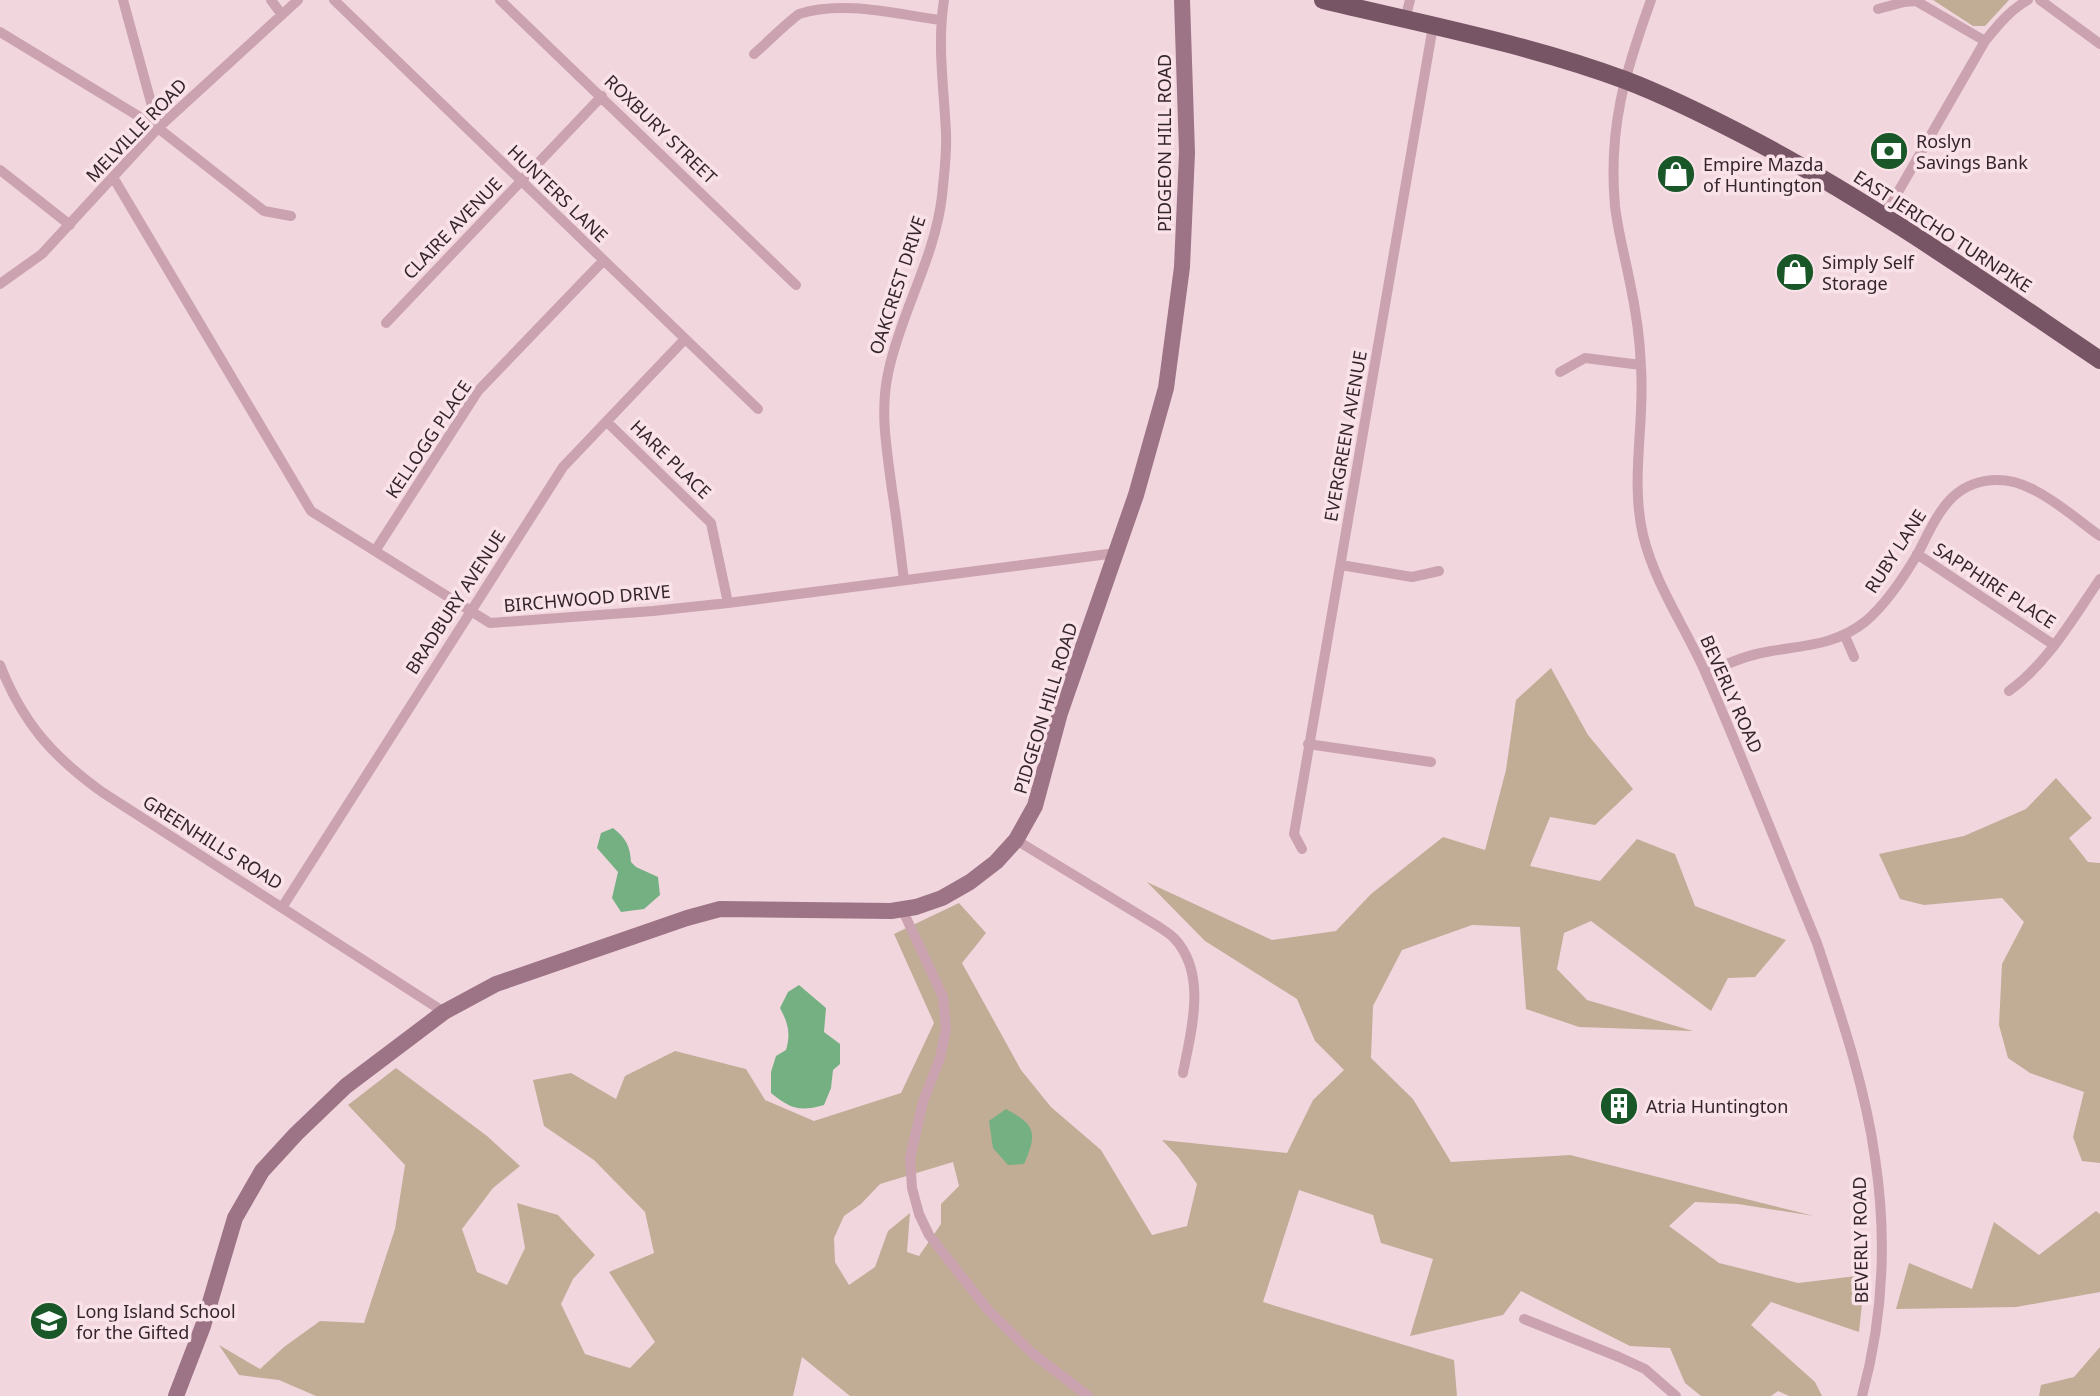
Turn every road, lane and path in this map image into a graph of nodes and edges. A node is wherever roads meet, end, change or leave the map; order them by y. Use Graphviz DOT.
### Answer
graph roads {
  1 [pos="123,0"];
  2 [pos="271,0"];
  3 [pos="298,0"];
  4 [pos="334,0"];
  5 [pos="500,0"];
  6 [pos="944,0"];
  7 [pos="1182,0"];
  8 [pos="1323,0"];
  9 [pos="1409,0"];
  10 [pos="1651,0"];
  11 [pos="2028,0"];
  12 [pos="2040,0"];
  13 [pos="1878,9"];
  14 [pos="282,15"];
  15 [pos="1405,19"];
  16 [pos="941,20"];
  17 [pos="1433,26"];
  18 [pos="0,32"];
  19 [pos="1985,41"];
  20 [pos="2100,44"];
  21 [pos="754,54"];
  22 [pos="1624,80"];
  23 [pos="602,96"];
  24 [pos="158,128"];
  25 [pos="0,170"];
  26 [pos="113,177"];
  27 [pos="521,181"];
  28 [pos="1883,214"];
  29 [pos="291,216"];
  30 [pos="71,225"];
  31 [pos="603,261"];
  32 [pos="0,284"];
  33 [pos="796,285"];
  34 [pos="386,323"];
  35 [pos="685,339"];
  36 [pos="2100,360"];
  37 [pos="1641,365"];
  38 [pos="1560,372"];
  39 [pos="758,409"];
  40 [pos="607,422"];
  41 [pos="2100,536"];
  42 [pos="375,551"];
  43 [pos="1116,553"];
  44 [pos="1917,554"];
  45 [pos="1341,565"];
  46 [pos="1439,571"];
  47 [pos="2100,579"];
  48 [pos="904,580"];
  49 [pos="728,603"];
  50 [pos="470,613"];
  51 [pos="1844,636"];
  52 [pos="2054,645"];
  53 [pos="1854,657"];
  54 [pos="0,665"];
  55 [pos="1706,673"];
  56 [pos="2009,691"];
  57 [pos="1308,744"];
  58 [pos="1430,762"];
  59 [pos="1016,840"];
  60 [pos="1302,849"];
  61 [pos="283,906"];
  62 [pos="902,909"];
  63 [pos="444,1012"];
  64 [pos="1183,1073"];
  65 [pos="1524,1319"];
  66 [pos="176,1396"];
  67 [pos="1088,1396"];
  68 [pos="1676,1396"];
  69 [pos="1862,1396"];
  1 -- 24 [label="street"];
  2 -- 14 [label="street"];
  3 -- 14 [label="street, MELVILLE ROAD"];
  4 -- 27 [label="street, HUNTERS LANE"];
  5 -- 23 [label="street, ROXBURY STREET"];
  6 -- 16 [label="street, OAKCREST DRIVE"];
  7 -- 43 [label="street, PIDGEON HILL ROAD"];
  8 -- 15 [label="main road, EAST JERICHO TURNPIKE"];
  9 -- 15 [label="street"];
  10 -- 22 [label="street, BEVERLY ROAD"];
  11 -- 19 [label="street"];
  12 -- 20 [label="street"];
  13 -- 19 [label="street"];
  14 -- 24 [label="street, MELVILLE ROAD"];
  15 -- 17 [label="main road, EAST JERICHO TURNPIKE"];
  16 -- 21 [label="street"];
  16 -- 48 [label="street, OAKCREST DRIVE"];
  17 -- 22 [label="main road, EAST JERICHO TURNPIKE"];
  17 -- 45 [label="street, EVERGREEN AVENUE"];
  18 -- 24 [label="street"];
  19 -- 28 [label="street"];
  22 -- 28 [label="main road, EAST JERICHO TURNPIKE"];
  22 -- 37 [label="street, BEVERLY ROAD"];
  23 -- 27 [label="street, CLAIRE AVENUE"];
  23 -- 33 [label="street, ROXBURY STREET"];
  24 -- 26 [label="street, MELVILLE ROAD"];
  24 -- 29 [label="street"];
  25 -- 30 [label="street"];
  26 -- 30 [label="street, MELVILLE ROAD"];
  26 -- 42 [label="street, BIRCHWOOD DRIVE"];
  27 -- 31 [label="street, HUNTERS LANE"];
  27 -- 34 [label="street, CLAIRE AVENUE"];
  28 -- 36 [label="main road, EAST JERICHO TURNPIKE"];
  30 -- 32 [label="street, MELVILLE ROAD"];
  31 -- 35 [label="street, HUNTERS LANE"];
  31 -- 42 [label="street, KELLOGG PLACE"];
  35 -- 39 [label="street, HUNTERS LANE"];
  35 -- 40 [label="street, BRADBURY AVENUE"];
  37 -- 38 [label="street"];
  37 -- 55 [label="street, BEVERLY ROAD"];
  40 -- 49 [label="street, HARE PLACE"];
  40 -- 50 [label="street, BRADBURY AVENUE"];
  41 -- 44 [label="street, RUBY LANE"];
  42 -- 50 [label="street, BIRCHWOOD DRIVE"];
  43 -- 48 [label="street, BIRCHWOOD DRIVE"];
  43 -- 59 [label="street, PIDGEON HILL ROAD"];
  44 -- 51 [label="street, RUBY LANE"];
  44 -- 52 [label="street, SAPPHIRE PLACE"];
  45 -- 46 [label="street"];
  45 -- 57 [label="street, EVERGREEN AVENUE"];
  47 -- 52 [label="street"];
  48 -- 49 [label="street, BIRCHWOOD DRIVE"];
  49 -- 50 [label="street, BIRCHWOOD DRIVE"];
  50 -- 61 [label="street, BRADBURY AVENUE"];
  51 -- 53 [label="street"];
  51 -- 55 [label="street, RUBY LANE"];
  52 -- 56 [label="street"];
  54 -- 61 [label="street, GREENHILLS ROAD"];
  55 -- 69 [label="street, BEVERLY ROAD"];
  57 -- 58 [label="street"];
  57 -- 60 [label="street, EVERGREEN AVENUE"];
  59 -- 62 [label="street, PIDGEON HILL ROAD"];
  59 -- 64 [label="street"];
  61 -- 63 [label="street, GREENHILLS ROAD"];
  62 -- 63 [label="street, PIDGEON HILL ROAD"];
  62 -- 67 [label="street"];
  63 -- 66 [label="street, PIDGEON HILL ROAD"];
  65 -- 68 [label="street"];
}
